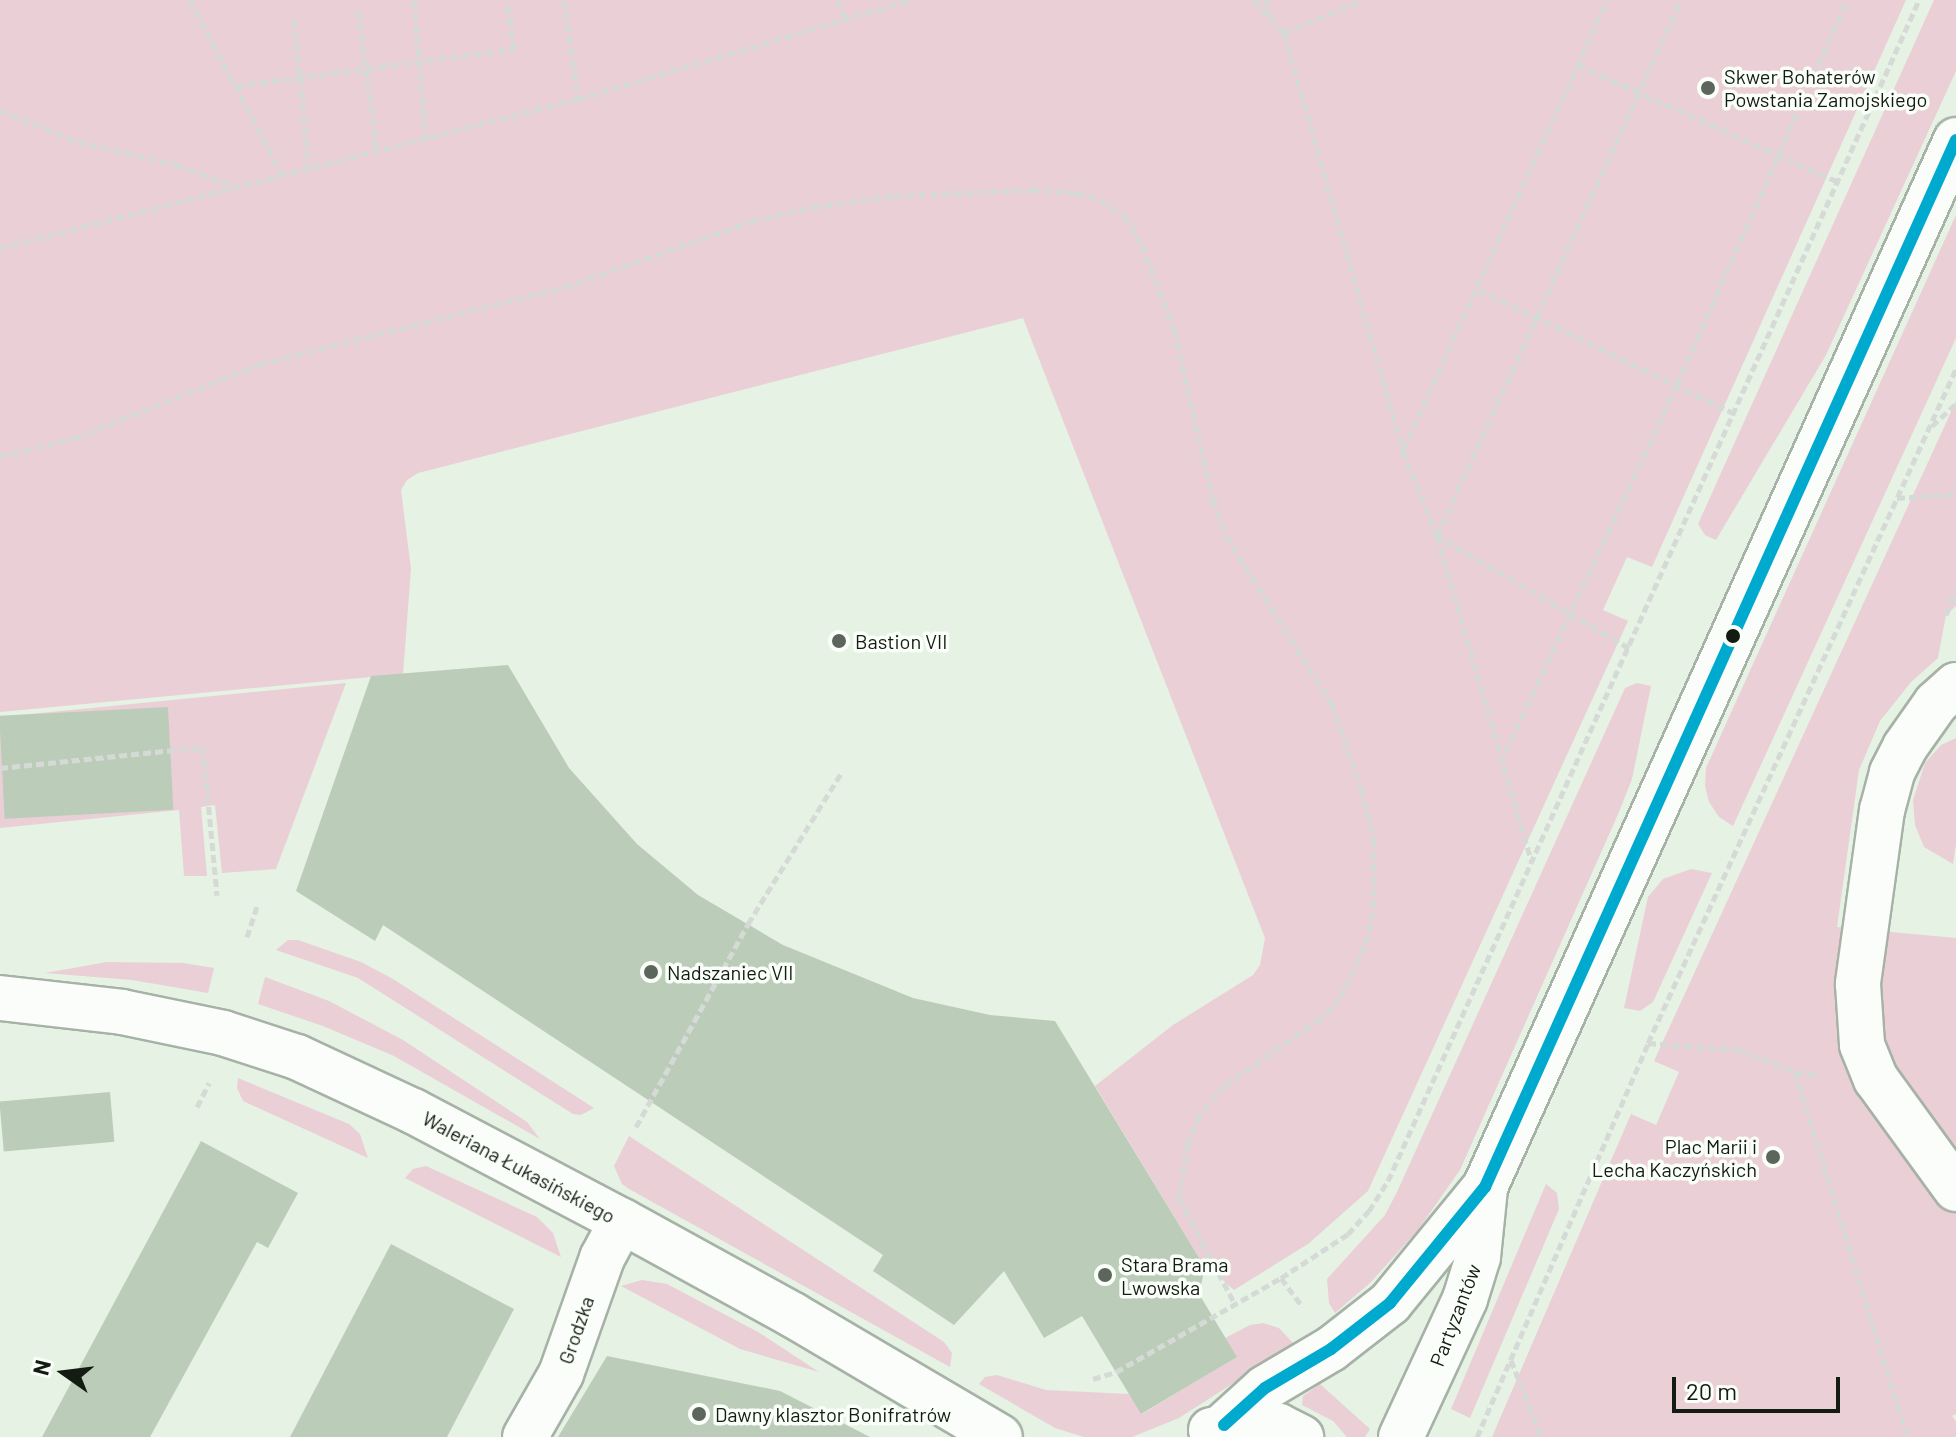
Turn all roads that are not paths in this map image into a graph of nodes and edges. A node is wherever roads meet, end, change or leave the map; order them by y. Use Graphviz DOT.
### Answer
graph roads {
  1 [pos="1956,140"];
  2 [pos="1956,685"];
  3 [pos="0,998"];
  4 [pos="1485,1187"];
  5 [pos="1956,1189"];
  6 [pos="622,1221"];
  7 [pos="1210,1431"];
  8 [pos="525,1437"];
  9 [pos="1000,1437"];
  10 [pos="1301,1437"];
  11 [pos="1401,1437"];
  1 -- 4 [label="street, Partyzantów"];
  2 -- 5 [label="street"];
  3 -- 6 [label="street, Waleriana Łukasińskiego"];
  4 -- 7 [label="street, Partyzantów"];
  4 -- 11 [label="street, Partyzantów"];
  6 -- 8 [label="street, Grodzka"];
  6 -- 9 [label="street, Waleriana Łukasińskiego"];
  7 -- 10 [label="street"];
}
